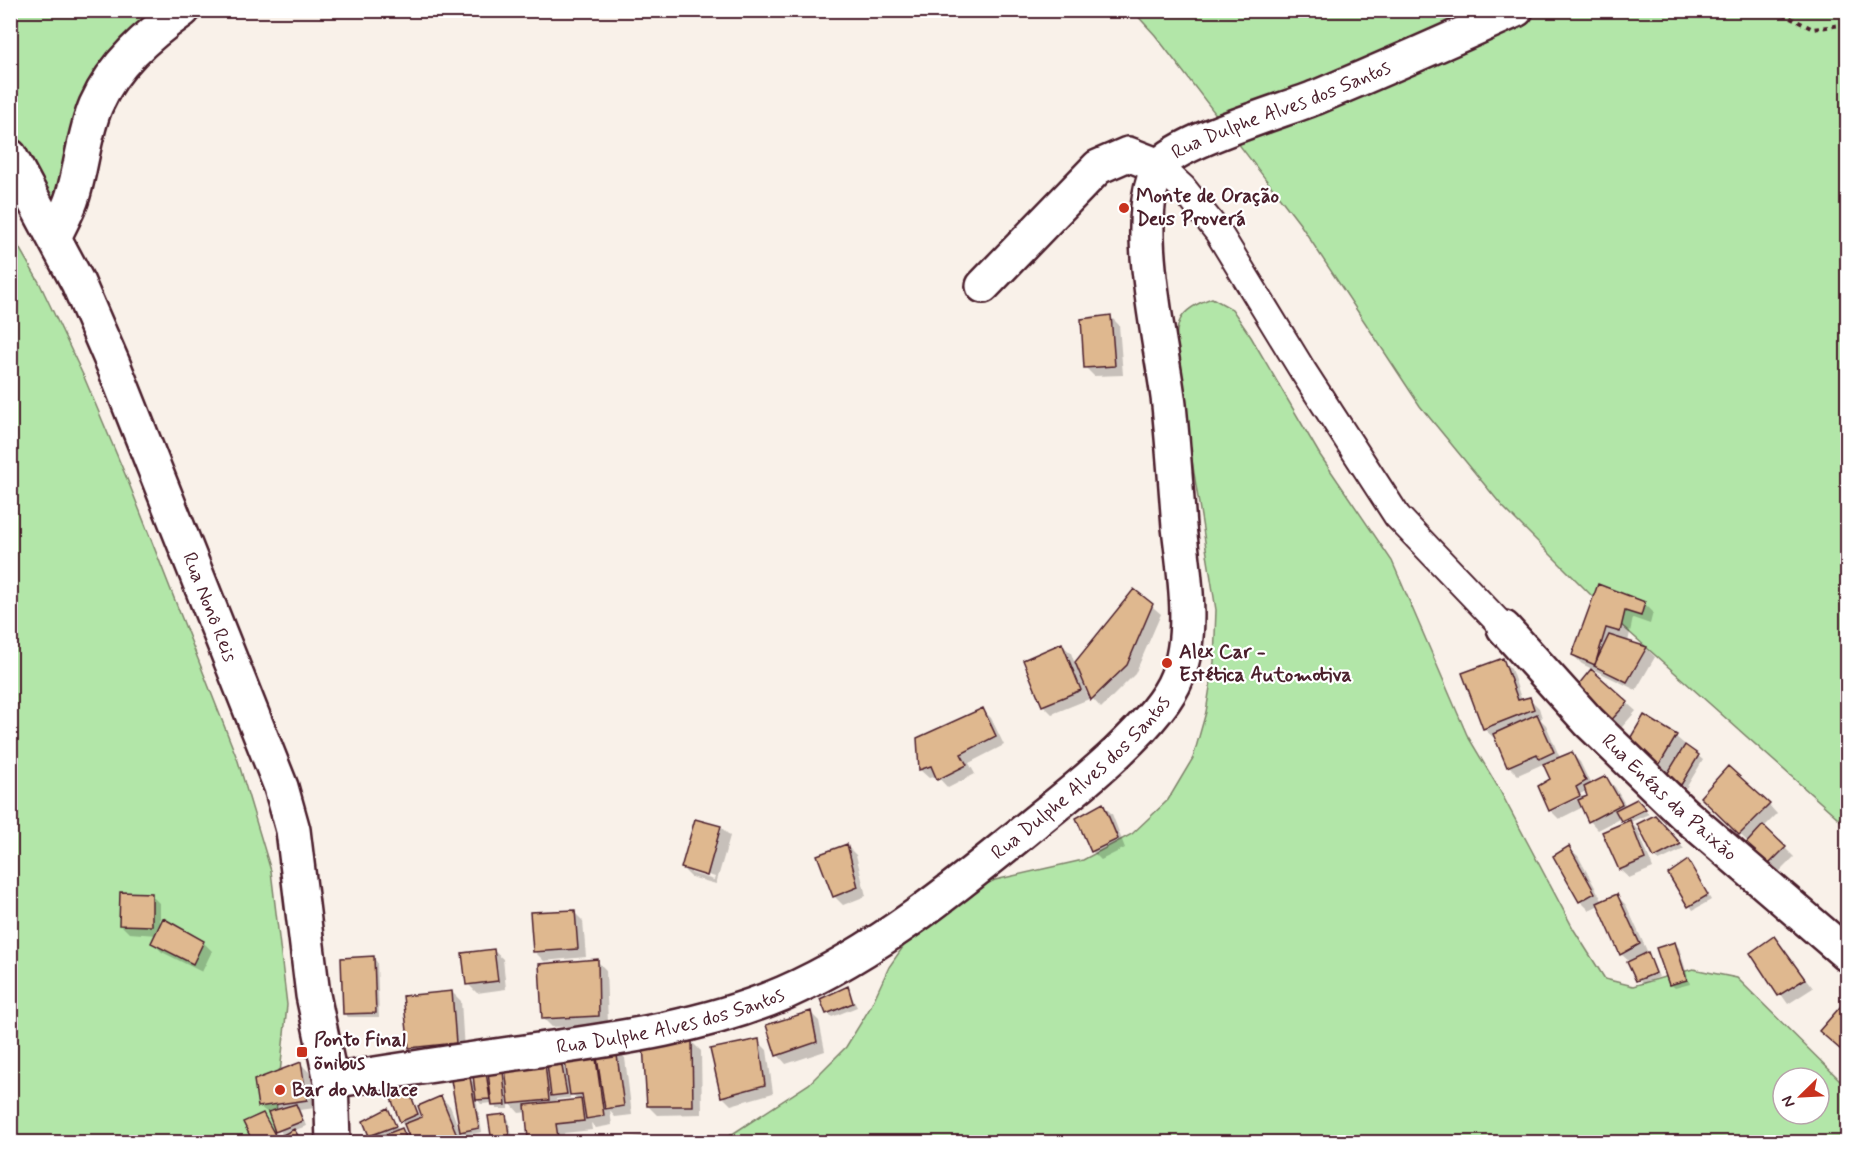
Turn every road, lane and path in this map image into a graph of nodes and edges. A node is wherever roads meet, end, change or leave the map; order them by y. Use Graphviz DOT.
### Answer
graph roads {
  1 [pos="183,10"];
  2 [pos="1516,10"];
  3 [pos="1774,10"];
  4 [pos="1848,24"];
  5 [pos="10,156"];
  6 [pos="1159,166"];
  7 [pos="54,237"];
  8 [pos="983,286"];
  9 [pos="1504,628"];
  10 [pos="1848,955"];
  11 [pos="331,1081"];
  12 [pos="333,1143"];
  1 -- 7 [label="street"];
  2 -- 6 [label="street, Rua Dulphe Alves dos Santos"];
  3 -- 4 [label="path"];
  5 -- 7 [label="street, Rua Nonô Reis"];
  6 -- 8 [label="street"];
  6 -- 9 [label="street"];
  6 -- 11 [label="street, Rua Dulphe Alves dos Santos"];
  7 -- 11 [label="street, Rua Nonô Reis"];
  9 -- 10 [label="street, Rua Enéas da Paixão"];
  11 -- 12 [label="street, Rua Nonô Reis"];
}
